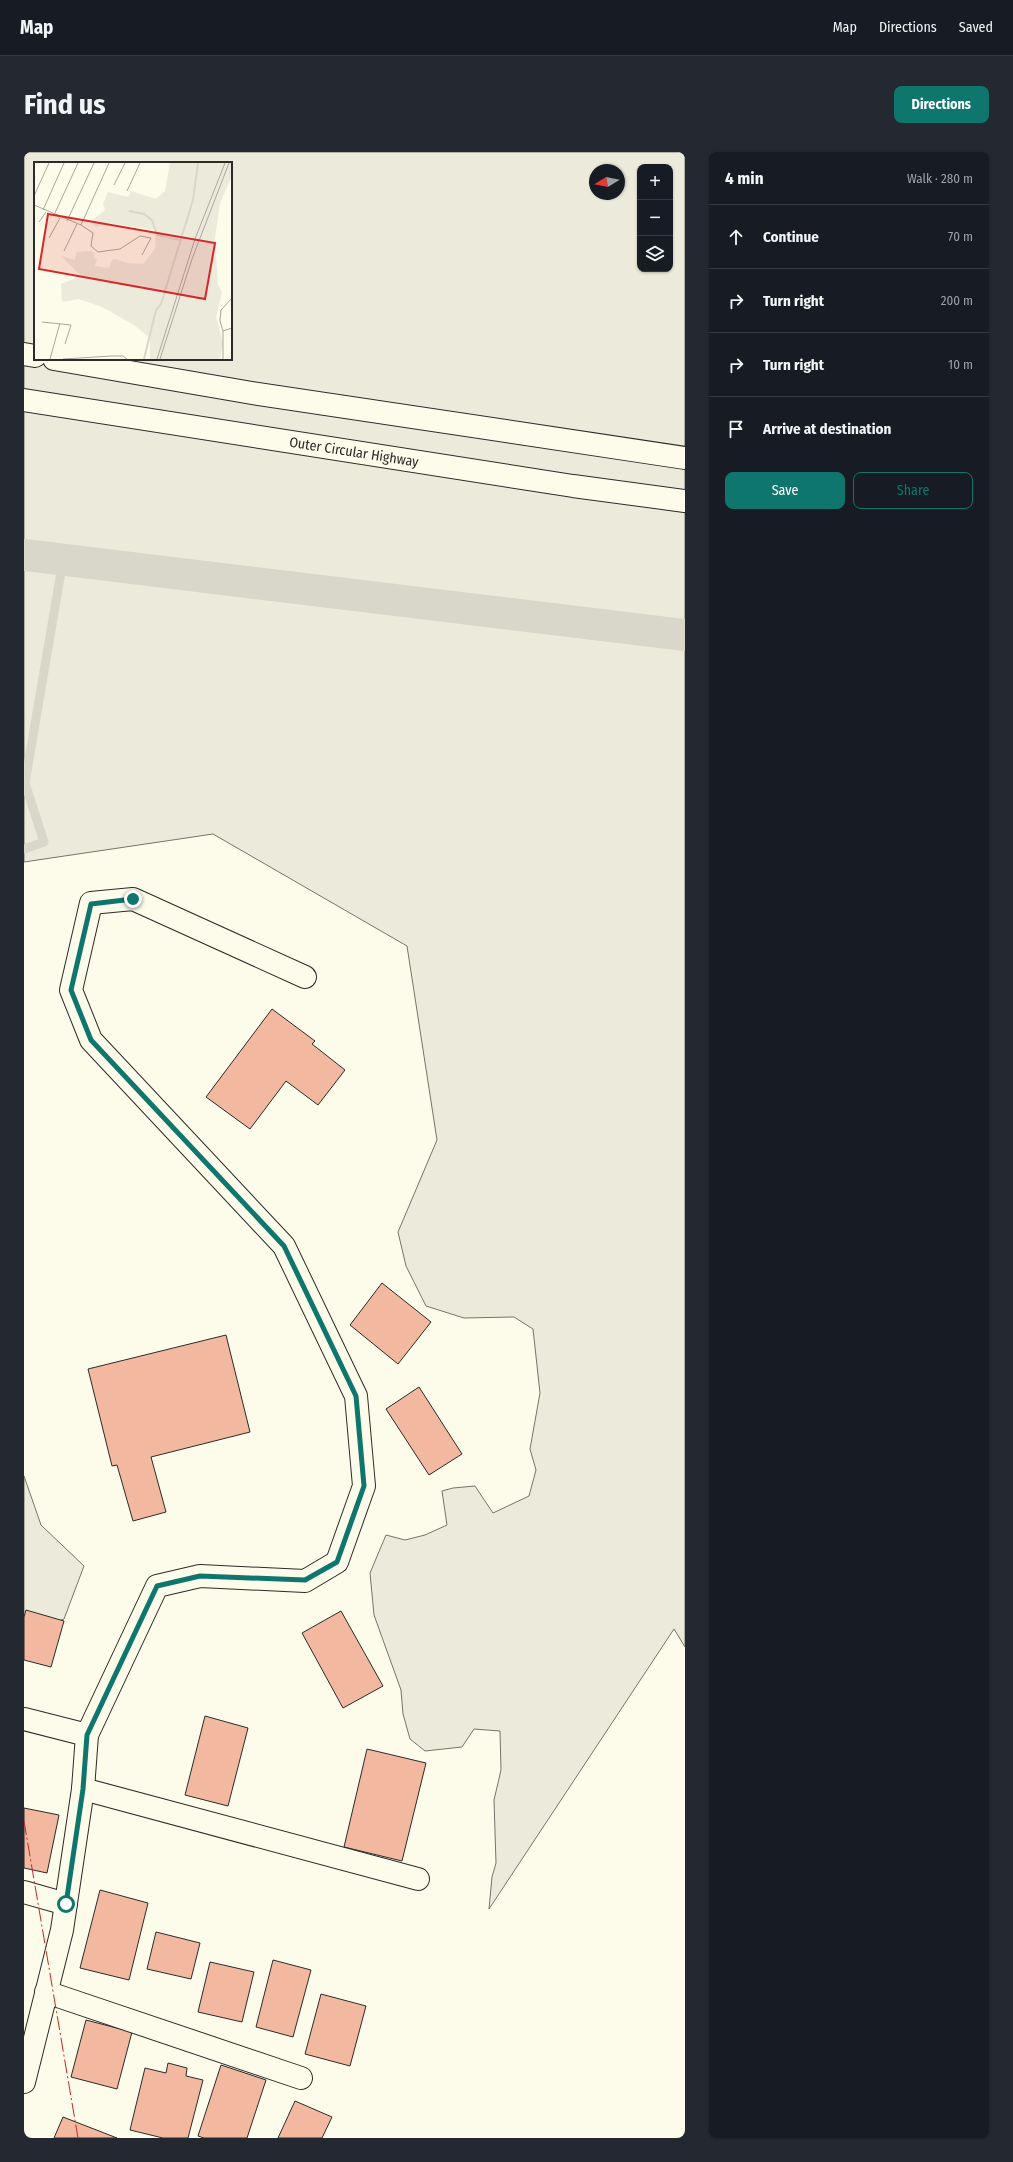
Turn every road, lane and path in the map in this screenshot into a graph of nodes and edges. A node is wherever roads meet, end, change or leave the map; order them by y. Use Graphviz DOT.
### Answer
graph roads {
  1 [pos="24,354"];
  2 [pos="34,356"];
  3 [pos="60,360"];
  4 [pos="24,400"];
  5 [pos="685,458"];
  6 [pos="685,501"];
  7 [pos="305,977"];
  8 [pos="24,1719"];
  9 [pos="87,1735"];
  10 [pos="83,1789"];
  11 [pos="418,1879"];
  12 [pos="24,1892"];
  13 [pos="66,1904"];
  14 [pos="46,1992"];
  15 [pos="25,2072"];
  16 [pos="301,2078"];
  1 -- 2 [label="main road"];
  3 -- 5 [label="main road"];
  4 -- 6 [label="main road, Outer Circular Highway"];
  7 -- 9 [label="main road"];
  8 -- 9 [label="main road"];
  9 -- 10 [label="main road"];
  10 -- 11 [label="main road"];
  10 -- 13 [label="main road"];
  12 -- 13 [label="main road"];
  13 -- 14 [label="main road"];
  14 -- 15 [label="main road"];
  14 -- 16 [label="main road"];
}
